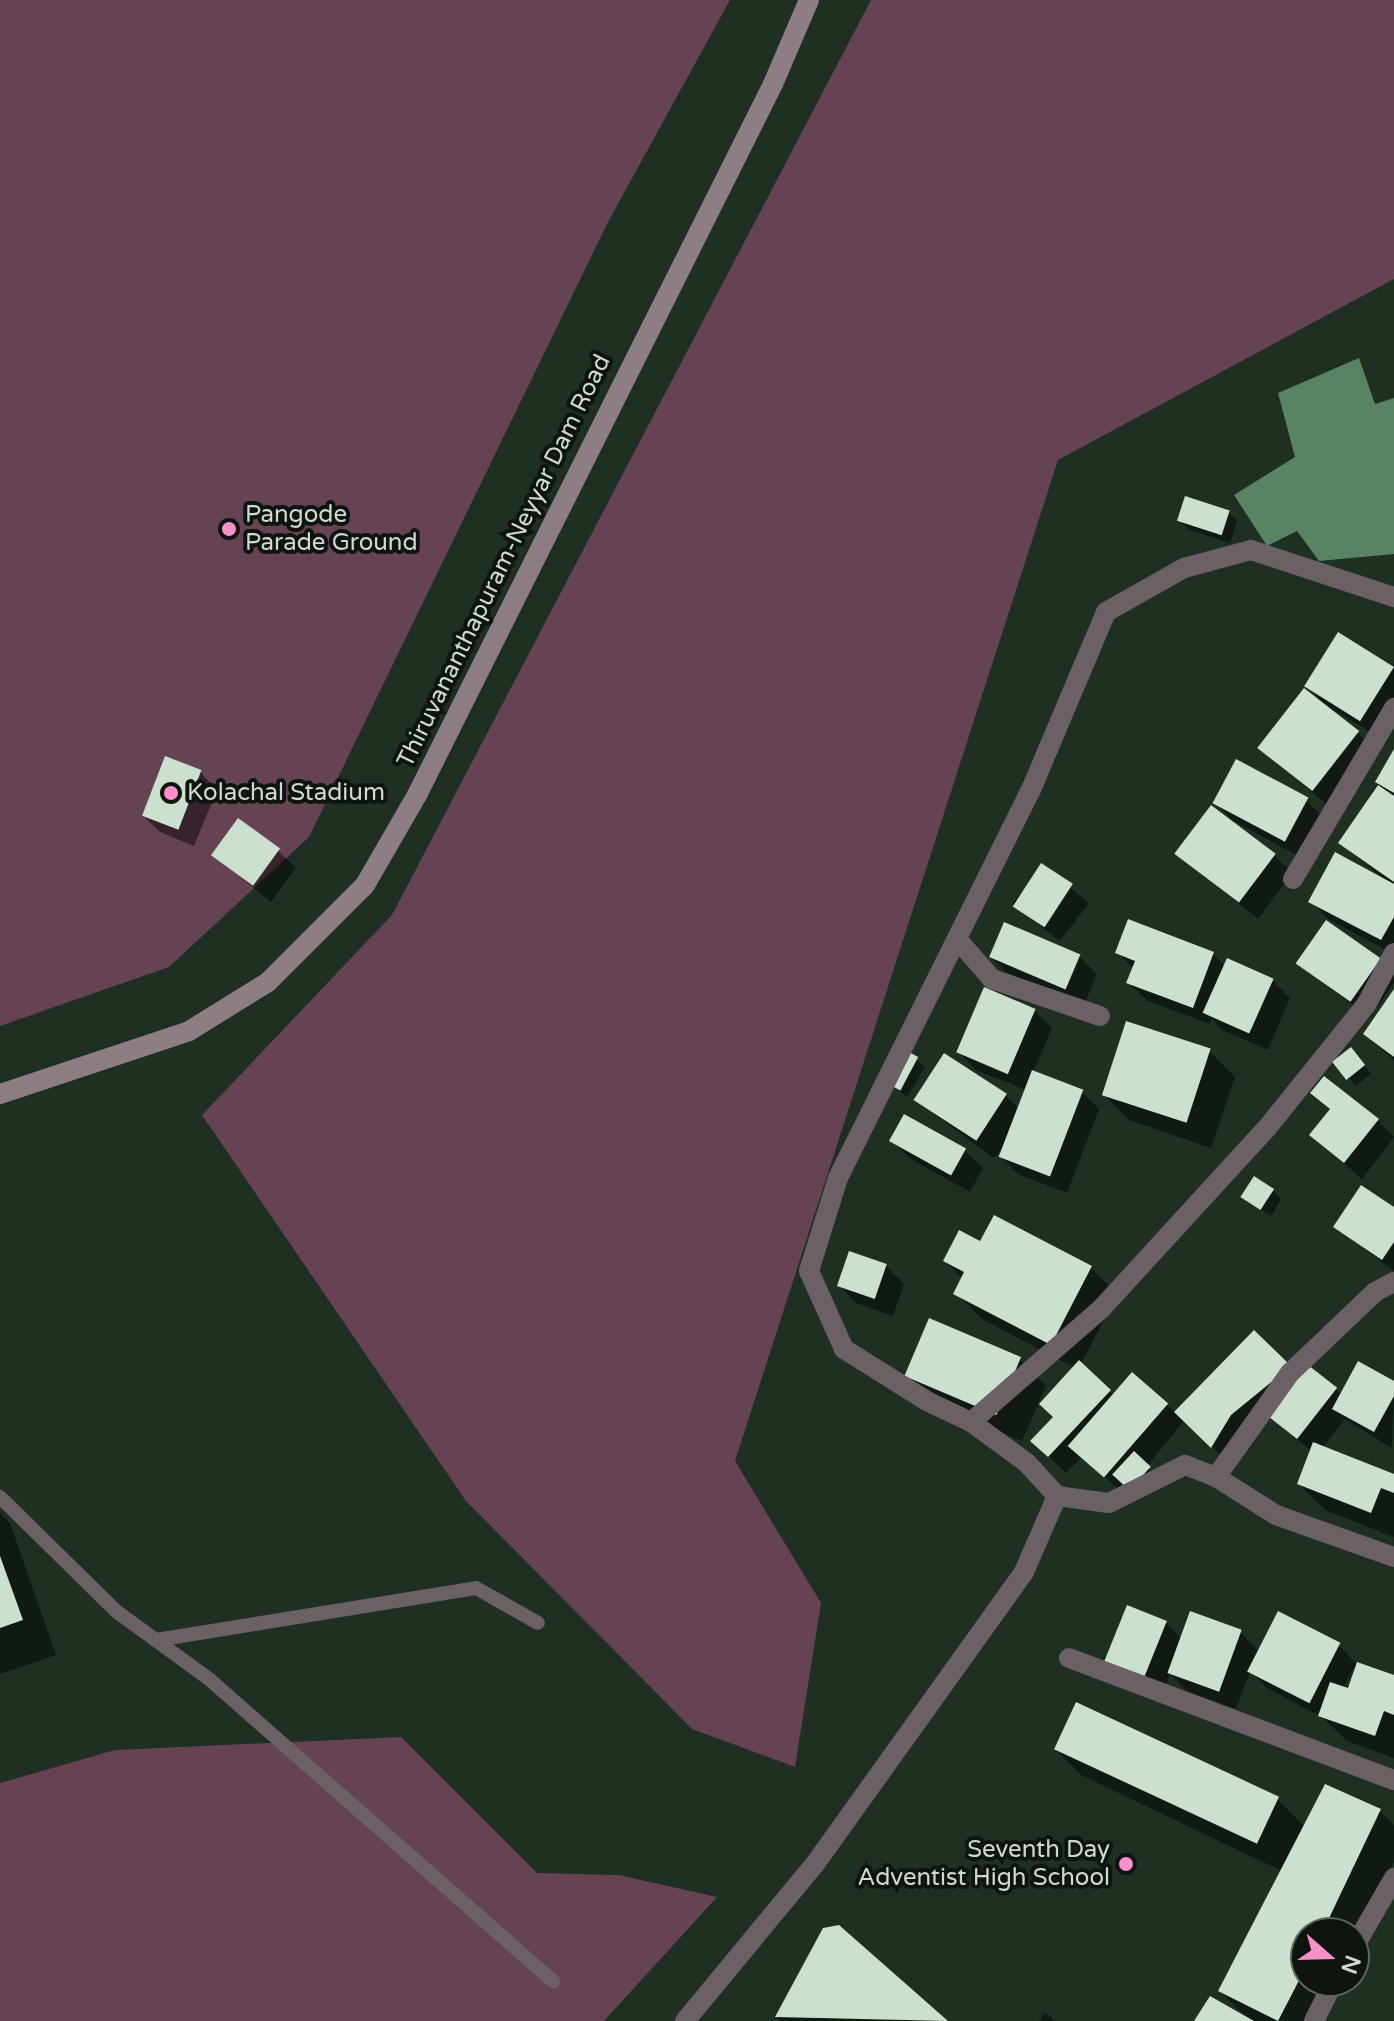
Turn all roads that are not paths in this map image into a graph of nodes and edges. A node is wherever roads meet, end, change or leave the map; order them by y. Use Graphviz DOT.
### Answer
graph roads {
  1 [pos="809,0"];
  2 [pos="1394,597"];
  3 [pos="1394,708"];
  4 [pos="1293,879"];
  5 [pos="957,939"];
  6 [pos="1394,953"];
  7 [pos="1100,1016"];
  8 [pos="0,1094"];
  9 [pos="1394,1282"];
  10 [pos="971,1422"];
  11 [pos="1216,1477"];
  12 [pos="1057,1496"];
  13 [pos="0,1497"];
  14 [pos="1394,1557"];
  15 [pos="538,1623"];
  16 [pos="156,1640"];
  17 [pos="1069,1658"];
  18 [pos="1394,1780"];
  19 [pos="1394,1878"];
  20 [pos="1370,1919"];
  21 [pos="553,1981"];
  22 [pos="1326,1997"];
  23 [pos="685,2021"];
  24 [pos="1314,2021"];
  1 -- 8 [label="main road, Thiruvananthapuram-Neyyar Dam Road"];
  2 -- 5 [label="street"];
  3 -- 4 [label="street"];
  5 -- 7 [label="street"];
  5 -- 10 [label="street"];
  6 -- 10 [label="street"];
  9 -- 11 [label="street"];
  10 -- 12 [label="street"];
  11 -- 12 [label="street"];
  11 -- 14 [label="street"];
  12 -- 23 [label="street"];
  13 -- 16 [label="lane"];
  15 -- 16 [label="lane"];
  16 -- 21 [label="lane"];
  17 -- 18 [label="street"];
  19 -- 20 [label="street"];
  22 -- 24 [label="street"];
}
